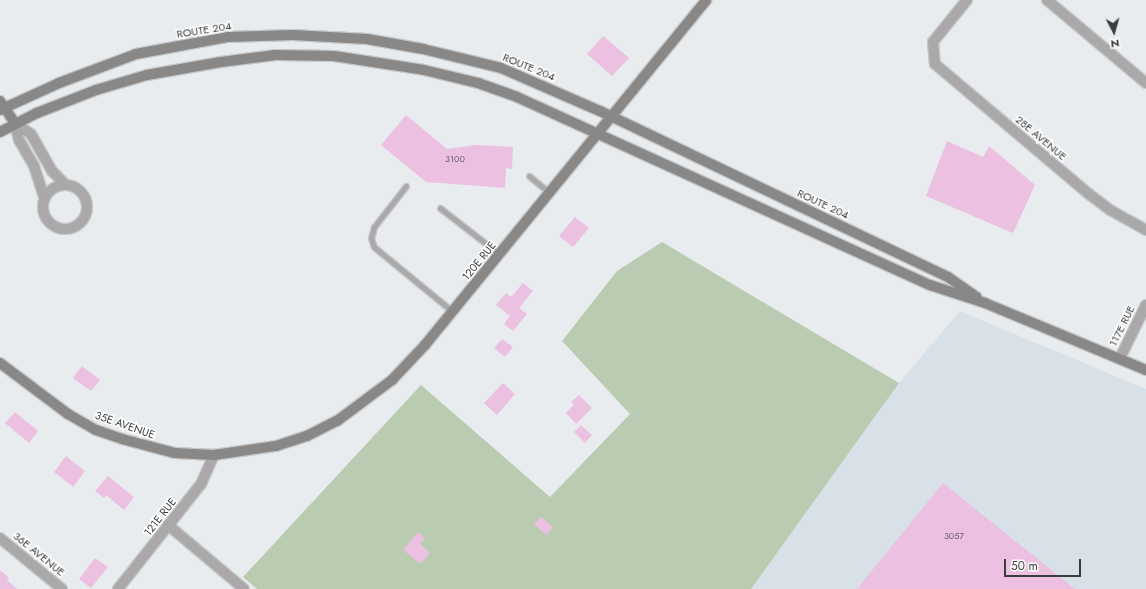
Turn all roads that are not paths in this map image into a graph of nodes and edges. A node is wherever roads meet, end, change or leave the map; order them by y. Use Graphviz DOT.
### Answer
graph roads {
  1 [pos="706,0"];
  2 [pos="967,0"];
  3 [pos="1047,0"];
  4 [pos="1146,83"];
  5 [pos="1,106"];
  6 [pos="611,118"];
  7 [pos="15,123"];
  8 [pos="0,132"];
  9 [pos="598,133"];
  10 [pos="529,176"];
  11 [pos="66,184"];
  12 [pos="406,186"];
  13 [pos="550,193"];
  14 [pos="44,197"];
  15 [pos="440,208"];
  16 [pos="1146,230"];
  17 [pos="499,254"];
  18 [pos="985,302"];
  19 [pos="1146,305"];
  20 [pos="453,312"];
  21 [pos="1120,358"];
  22 [pos="0,363"];
  23 [pos="1146,370"];
  24 [pos="214,455"];
  25 [pos="168,525"];
  26 [pos="0,538"];
  27 [pos="62,589"];
  28 [pos="118,589"];
  29 [pos="244,589"];
  1 -- 6 [label="main road, 120E RUE"];
  2 -- 16 [label="street, 28E AVENUE"];
  3 -- 4 [label="street"];
  5 -- 6 [label="main road, ROUTE 204"];
  5 -- 7 [label="main road"];
  6 -- 9 [label="main road, 120E RUE"];
  6 -- 18 [label="main road, ROUTE 204"];
  7 -- 8 [label="main road, ROUTE 204"];
  7 -- 9 [label="main road, ROUTE 204"];
  7 -- 11 [label="street"];
  7 -- 14 [label="street"];
  9 -- 13 [label="main road, 120E RUE"];
  9 -- 18 [label="main road, ROUTE 204"];
  10 -- 13 [label="lane"];
  11 -- 14 [label="street"];
  11 -- 14 [label="street"];
  12 -- 20 [label="lane"];
  13 -- 17 [label="main road, 120E RUE"];
  15 -- 17 [label="lane"];
  17 -- 20 [label="main road, 120E RUE"];
  18 -- 21 [label="main road, ROUTE 204"];
  19 -- 21 [label="street, 117E RUE"];
  20 -- 24 [label="main road, 120E RUE"];
  21 -- 23 [label="main road, ROUTE 204"];
  22 -- 24 [label="main road, 35E AVENUE"];
  24 -- 25 [label="street, 121E RUE"];
  25 -- 28 [label="street, 121E RUE"];
  25 -- 29 [label="street"];
  26 -- 27 [label="street, 36E AVENUE"];
}
